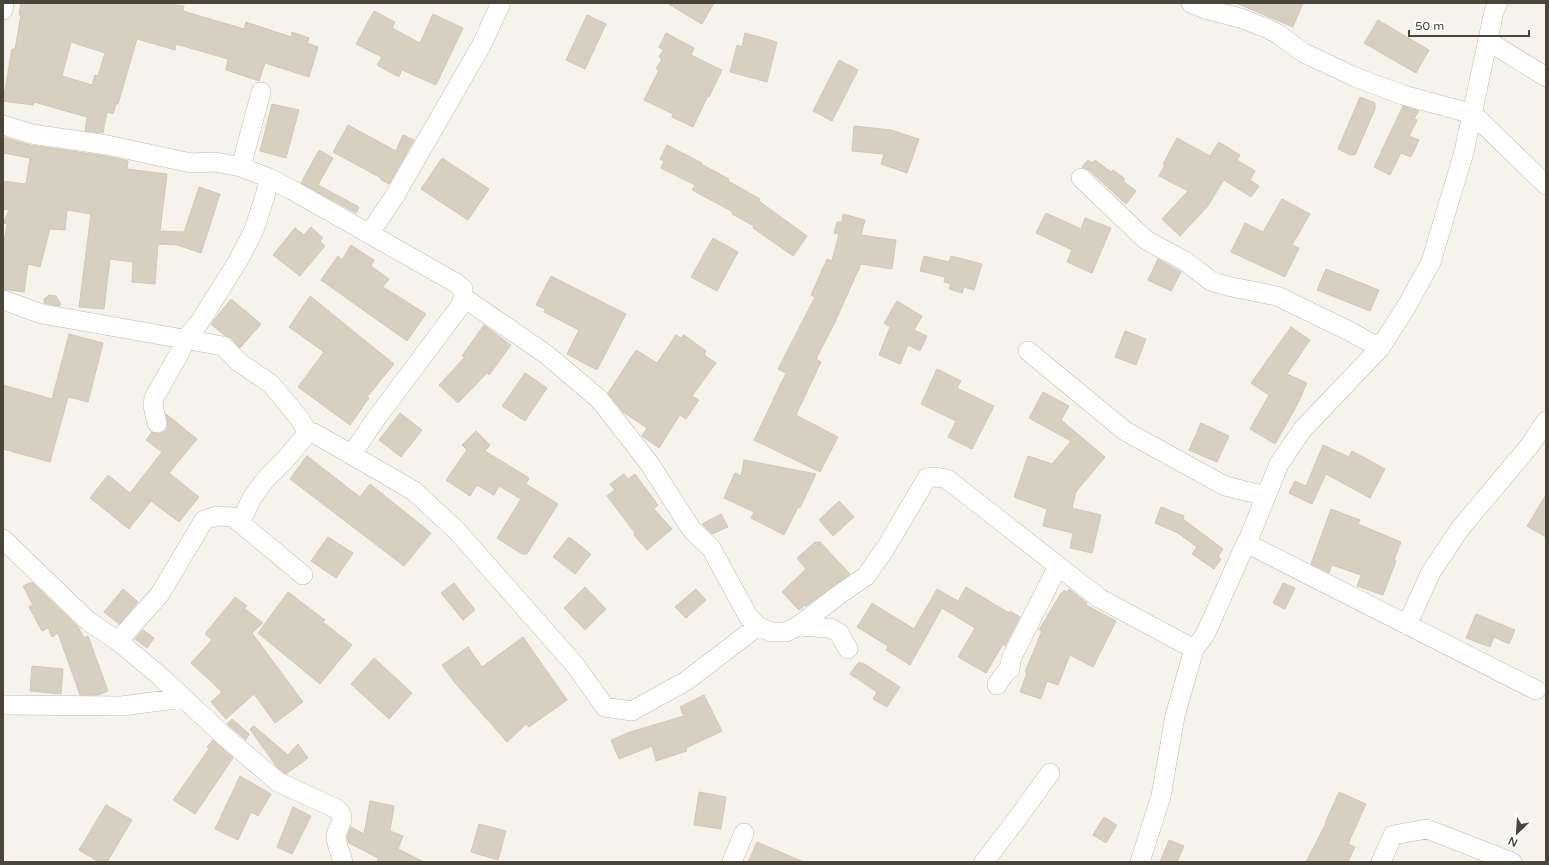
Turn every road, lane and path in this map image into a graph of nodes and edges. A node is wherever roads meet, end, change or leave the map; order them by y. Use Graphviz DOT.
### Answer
graph roads {
  1 [pos="4,3"];
  2 [pos="501,3"];
  3 [pos="1191,3"];
  4 [pos="1498,3"];
  5 [pos="3,10"];
  6 [pos="1488,41"];
  7 [pos="1546,77"];
  8 [pos="260,92"];
  9 [pos="1473,114"];
  10 [pos="3,125"];
  11 [pos="241,167"];
  12 [pos="269,178"];
  13 [pos="1081,178"];
  14 [pos="1546,185"];
  15 [pos="369,234"];
  16 [pos="463,297"];
  17 [pos="3,300"];
  18 [pos="185,339"];
  19 [pos="1380,348"];
  20 [pos="1028,351"];
  21 [pos="1546,421"];
  22 [pos="157,423"];
  23 [pos="308,433"];
  24 [pos="352,454"];
  25 [pos="1266,496"];
  26 [pos="240,523"];
  27 [pos="3,539"];
  28 [pos="1246,543"];
  29 [pos="1058,566"];
  30 [pos="303,575"];
  31 [pos="1407,625"];
  32 [pos="758,626"];
  33 [pos="798,626"];
  34 [pos="118,641"];
  35 [pos="848,649"];
  36 [pos="1194,649"];
  37 [pos="997,685"];
  38 [pos="1536,690"];
  39 [pos="183,698"];
  40 [pos="3,706"];
  41 [pos="1050,773"];
  42 [pos="744,832"];
  43 [pos="343,862"];
  44 [pos="732,862"];
  45 [pos="984,862"];
  46 [pos="1140,862"];
  47 [pos="1381,862"];
  48 [pos="1512,862"];
  1 -- 5 [label="street"];
  2 -- 15 [label="street"];
  3 -- 9 [label="street"];
  4 -- 6 [label="street"];
  6 -- 7 [label="street"];
  6 -- 9 [label="street"];
  8 -- 11 [label="street"];
  9 -- 14 [label="street"];
  9 -- 19 [label="street"];
  10 -- 11 [label="street"];
  11 -- 12 [label="street"];
  12 -- 15 [label="street"];
  12 -- 18 [label="street"];
  13 -- 19 [label="street"];
  15 -- 16 [label="street"];
  16 -- 24 [label="street"];
  16 -- 32 [label="street"];
  17 -- 18 [label="street"];
  18 -- 22 [label="street"];
  18 -- 23 [label="street"];
  19 -- 25 [label="street"];
  20 -- 25 [label="street"];
  21 -- 31 [label="street"];
  23 -- 24 [label="street"];
  23 -- 26 [label="street"];
  24 -- 32 [label="street"];
  25 -- 28 [label="street"];
  26 -- 30 [label="street"];
  26 -- 34 [label="street"];
  27 -- 34 [label="street"];
  28 -- 31 [label="street"];
  28 -- 36 [label="street"];
  29 -- 33 [label="street"];
  29 -- 36 [label="street"];
  29 -- 37 [label="street"];
  31 -- 38 [label="street"];
  32 -- 33 [label="street"];
  33 -- 35 [label="street"];
  34 -- 39 [label="street"];
  36 -- 46 [label="street"];
  39 -- 40 [label="street"];
  39 -- 43 [label="street"];
  41 -- 45 [label="street"];
  42 -- 44 [label="street"];
  47 -- 48 [label="street"];
}
